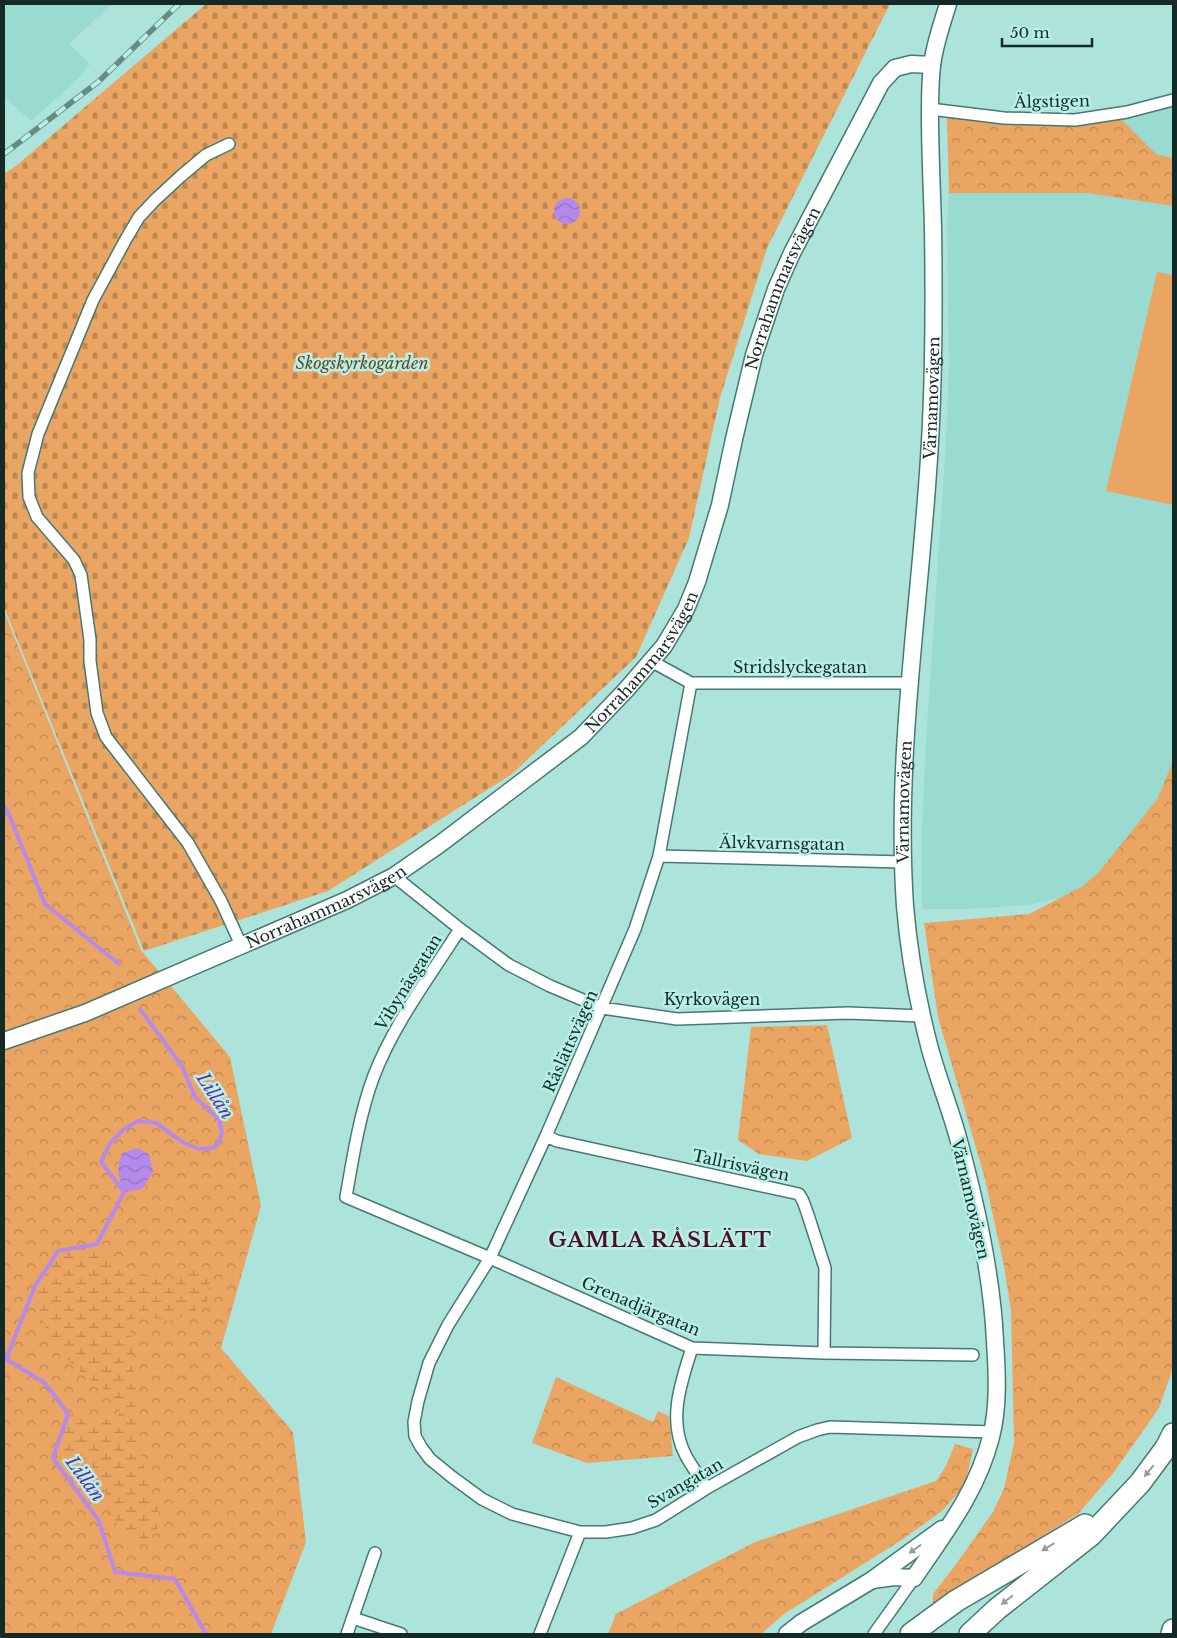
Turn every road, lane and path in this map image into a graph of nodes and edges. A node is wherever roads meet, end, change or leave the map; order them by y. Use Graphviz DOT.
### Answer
graph roads {
  1 [pos="948,4"];
  2 [pos="932,65"];
  3 [pos="1173,100"];
  4 [pos="930,109"];
  5 [pos="229,144"];
  6 [pos="651,661"];
  7 [pos="691,683"];
  8 [pos="908,683"];
  9 [pos="659,856"];
  10 [pos="903,862"];
  11 [pos="394,876"];
  12 [pos="460,929"];
  13 [pos="241,945"];
  14 [pos="602,1008"];
  15 [pos="922,1016"];
  16 [pos="4,1041"];
  17 [pos="546,1136"];
  18 [pos="346,1197"];
  19 [pos="490,1258"];
  20 [pos="692,1348"];
  21 [pos="824,1353"];
  22 [pos="973,1355"];
  23 [pos="993,1432"];
  24 [pos="1173,1434"];
  25 [pos="415,1436"];
  26 [pos="707,1488"];
  27 [pos="1120,1504"];
  28 [pos="954,1520"];
  29 [pos="580,1532"];
  30 [pos="375,1553"];
  31 [pos="914,1578"];
  32 [pos="872,1580"];
  33 [pos="353,1618"];
  34 [pos="1173,1630"];
  35 [pos="347,1634"];
  36 [pos="401,1634"];
  37 [pos="540,1634"];
  38 [pos="786,1634"];
  39 [pos="874,1634"];
  40 [pos="911,1634"];
  41 [pos="970,1634"];
  42 [pos="1172,1634"];
  1 -- 2 [label="street"];
  2 -- 4 [label="street, Värnamovägen"];
  2 -- 6 [label="street, Norrahammarsvägen"];
  3 -- 4 [label="street, Älgstigen"];
  4 -- 8 [label="street, Värnamovägen"];
  5 -- 13 [label="street"];
  6 -- 7 [label="street"];
  6 -- 11 [label="street, Norrahammarsvägen"];
  7 -- 8 [label="street, Stridslyckegatan"];
  7 -- 9 [label="street, Råslättsvägen"];
  8 -- 10 [label="street, Värnamovägen"];
  9 -- 10 [label="street, Älvkvarnsgatan"];
  9 -- 14 [label="street, Råslättsvägen"];
  10 -- 15 [label="street, Värnamovägen"];
  11 -- 12 [label="street, Kyrkovägen"];
  11 -- 13 [label="street, Norrahammarsvägen"];
  12 -- 14 [label="street, Kyrkovägen"];
  12 -- 18 [label="street, Vibynäsgatan"];
  13 -- 16 [label="street, Norrahammarsvägen"];
  14 -- 15 [label="street, Kyrkovägen"];
  14 -- 17 [label="street, Råslättsvägen"];
  15 -- 23 [label="street, Värnamovägen"];
  17 -- 19 [label="street, Råslättsvägen"];
  17 -- 21 [label="street, Tallrisvägen"];
  18 -- 19 [label="street, Grenadjärgatan"];
  19 -- 20 [label="street, Grenadjärgatan"];
  19 -- 25 [label="street, Råslättsvägen"];
  20 -- 21 [label="street, Grenadjärgatan"];
  20 -- 26 [label="street"];
  21 -- 22 [label="street, Grenadjärgatan"];
  23 -- 26 [label="street, Svangatan"];
  23 -- 28 [label="street, Värnamovägen"];
  24 -- 27 [label="highway, one-way"];
  25 -- 29 [label="street, Svangatan"];
  26 -- 29 [label="street, Svangatan"];
  27 -- 40 [label="highway, one-way"];
  27 -- 41 [label="highway, one-way"];
  28 -- 31 [label="street, Värnamovägen"];
  28 -- 32 [label="street, Värnamovägen, one-way"];
  29 -- 37 [label="street"];
  30 -- 33 [label="street"];
  31 -- 32 [label="street, Värnamovägen"];
  31 -- 39 [label="street"];
  32 -- 38 [label="street, Värnamovägen"];
  33 -- 35 [label="street"];
  33 -- 36 [label="street"];
  34 -- 42 [label="highway"];
}
